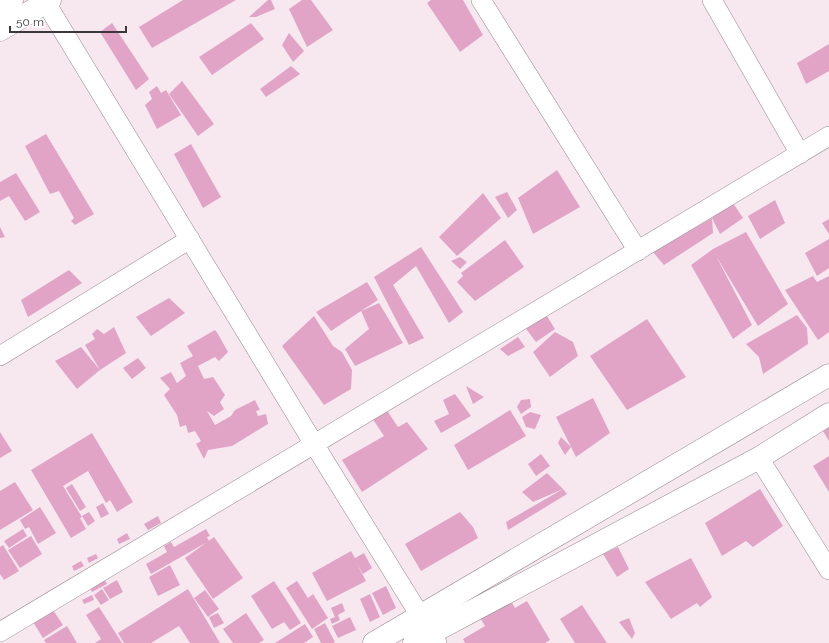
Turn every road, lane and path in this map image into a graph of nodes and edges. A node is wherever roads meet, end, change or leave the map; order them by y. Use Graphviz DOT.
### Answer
graph roads {
  1 [pos="12,0"];
  2 [pos="481,0"];
  3 [pos="712,0"];
  4 [pos="48,1"];
  5 [pos="0,7"];
  6 [pos="0,30"];
  7 [pos="829,136"];
  8 [pos="800,154"];
  9 [pos="190,239"];
  10 [pos="638,251"];
  11 [pos="0,356"];
  12 [pos="829,375"];
  13 [pos="829,414"];
  14 [pos="314,444"];
  15 [pos="759,458"];
  16 [pos="829,570"];
  17 [pos="0,632"];
  18 [pos="425,633"];
  19 [pos="374,643"];
  1 -- 5 [label="street"];
  2 -- 10 [label="street"];
  3 -- 8 [label="street"];
  4 -- 6 [label="street"];
  4 -- 9 [label="street"];
  7 -- 8 [label="street"];
  8 -- 10 [label="street"];
  9 -- 11 [label="street"];
  9 -- 14 [label="street"];
  10 -- 14 [label="street"];
  12 -- 18 [label="street"];
  13 -- 15 [label="street"];
  14 -- 17 [label="street"];
  14 -- 18 [label="street"];
  15 -- 16 [label="street"];
  15 -- 18 [label="street"];
  18 -- 19 [label="street"];
}
